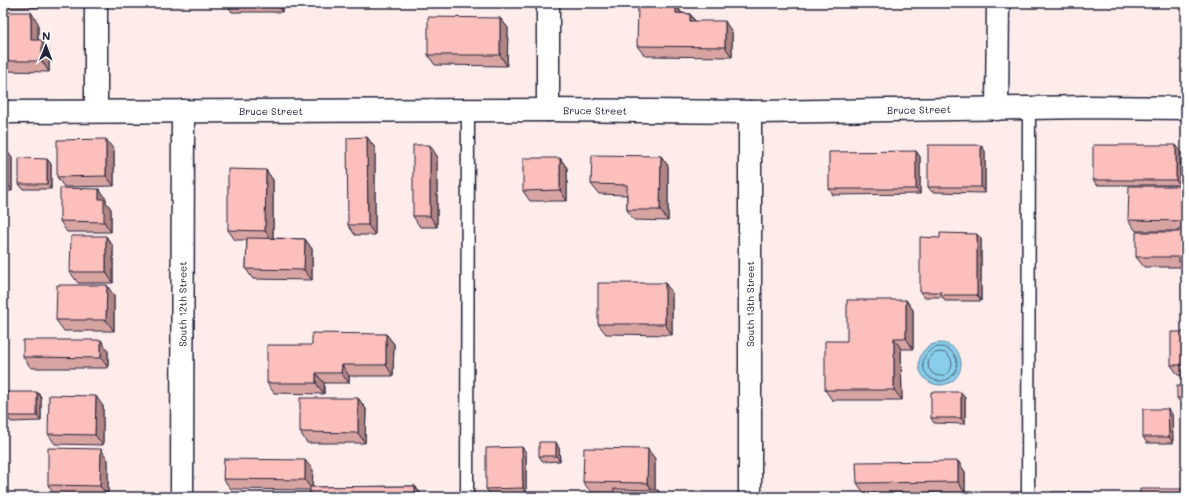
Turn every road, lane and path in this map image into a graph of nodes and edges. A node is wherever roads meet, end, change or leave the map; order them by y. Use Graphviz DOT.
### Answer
graph roads {
  1 [pos="96,3"];
  2 [pos="548,3"];
  3 [pos="998,3"];
  4 [pos="1186,108"];
  5 [pos="997,109"];
  6 [pos="1029,109"];
  7 [pos="468,110"];
  8 [pos="548,110"];
  9 [pos="96,111"];
  10 [pos="183,111"];
  11 [pos="3,112"];
  12 [pos="750,112"];
  13 [pos="182,497"];
  14 [pos="467,497"];
  15 [pos="750,497"];
  16 [pos="1028,497"];
  1 -- 9 [label="street"];
  2 -- 8 [label="street"];
  3 -- 5 [label="street"];
  4 -- 6 [label="street, Bruce Street"];
  5 -- 6 [label="street, Bruce Street"];
  5 -- 12 [label="street, Bruce Street"];
  6 -- 16 [label="lane"];
  7 -- 8 [label="street, Bruce Street"];
  7 -- 10 [label="street, Bruce Street"];
  7 -- 14 [label="lane"];
  8 -- 12 [label="street, Bruce Street"];
  9 -- 10 [label="street, Bruce Street"];
  9 -- 11 [label="street, Bruce Street"];
  10 -- 13 [label="street, South 12th Street"];
  12 -- 15 [label="street, South 13th Street"];
}
